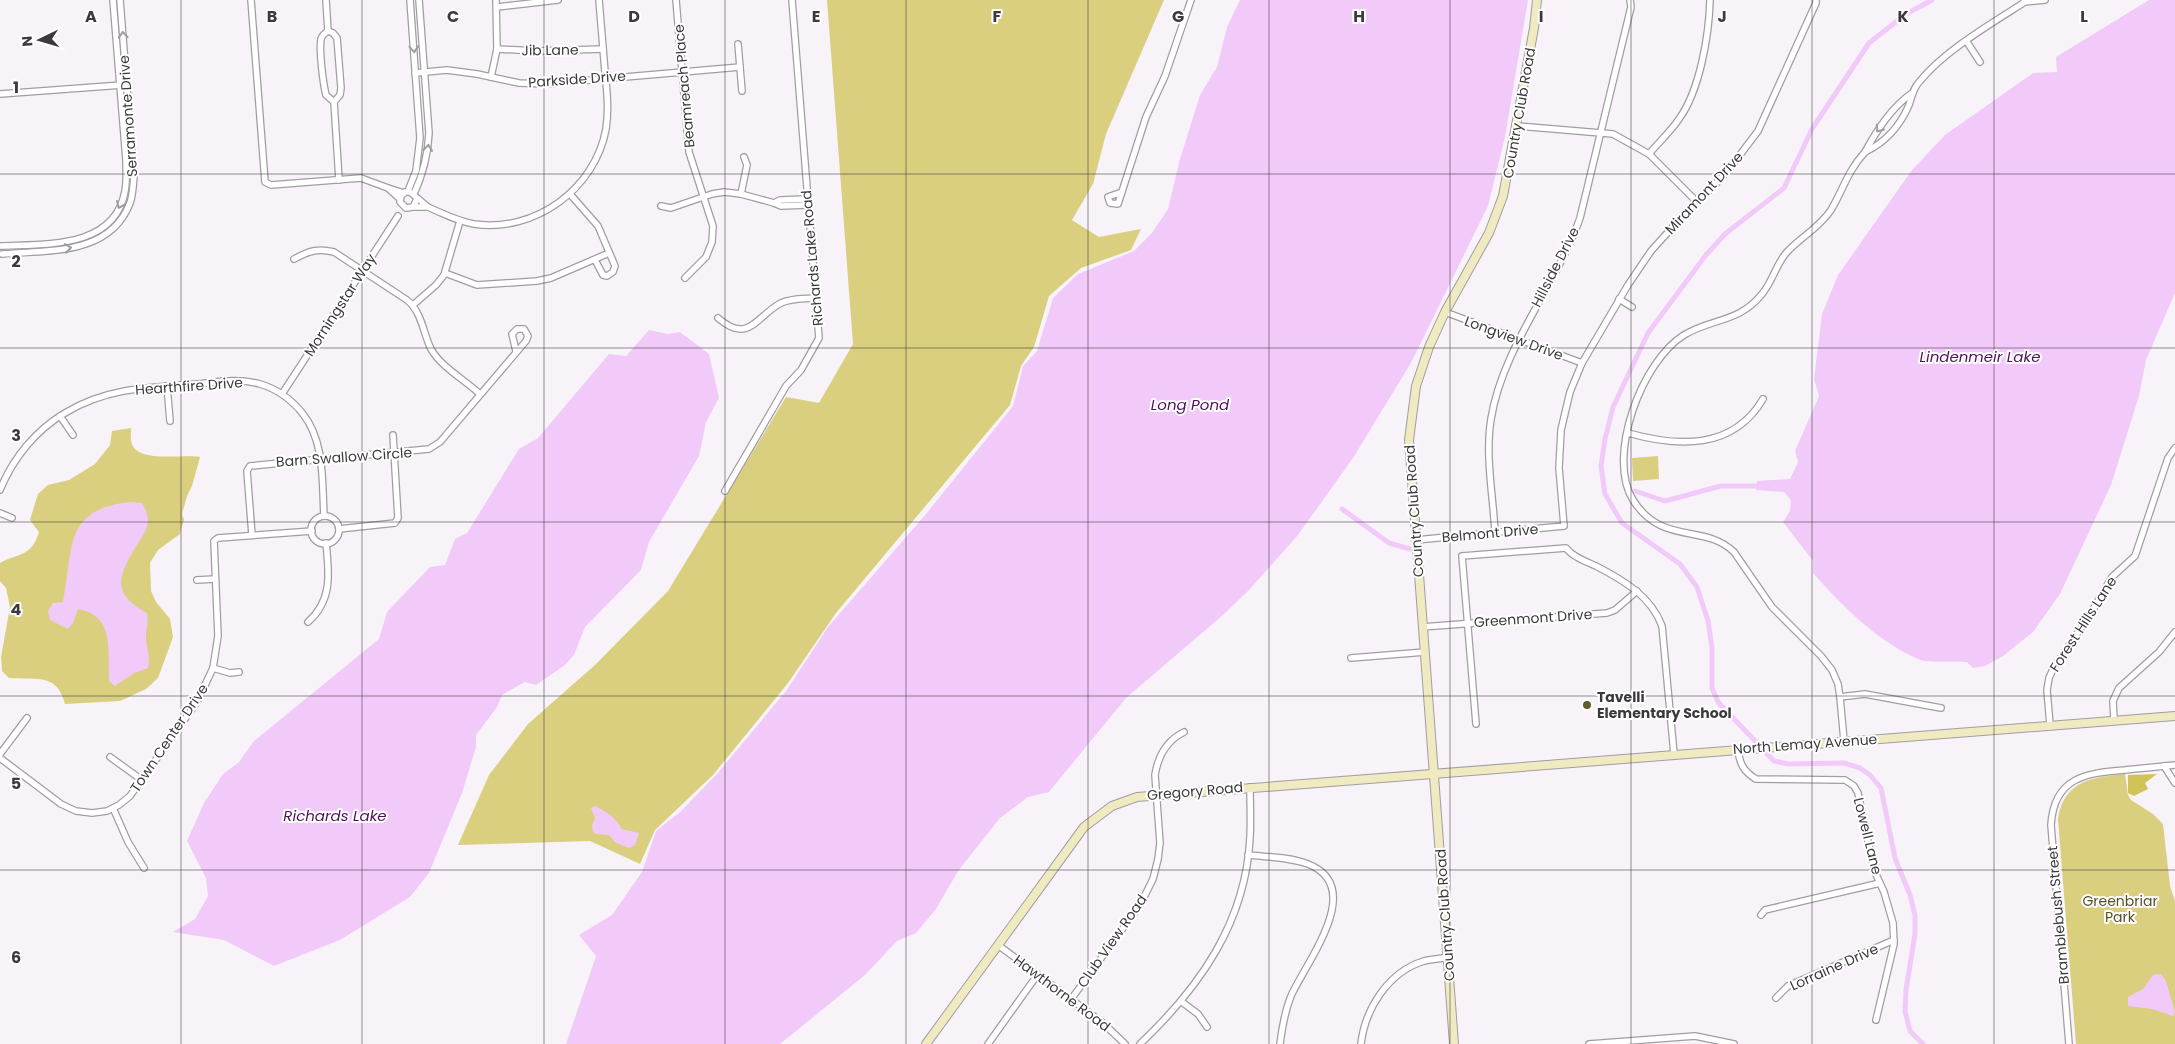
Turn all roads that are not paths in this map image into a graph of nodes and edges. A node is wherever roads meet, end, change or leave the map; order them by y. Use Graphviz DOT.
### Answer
graph roads {
  1 [pos="113,0"];
  2 [pos="120,0"];
  3 [pos="251,0"];
  4 [pos="326,0"];
  5 [pos="410,0"];
  6 [pos="419,0"];
  7 [pos="496,0"];
  8 [pos="558,0"];
  9 [pos="600,0"];
  10 [pos="676,0"];
  11 [pos="792,0"];
  12 [pos="1191,0"];
  13 [pos="1537,0"];
  14 [pos="1630,0"];
  15 [pos="1710,0"];
  16 [pos="1816,0"];
  17 [pos="2045,0"];
  18 [pos="2026,1"];
  19 [pos="497,7"];
  20 [pos="328,31"];
  21 [pos="1967,42"];
  22 [pos="738,44"];
  23 [pos="497,49"];
  24 [pos="603,49"];
  25 [pos="1980,62"];
  26 [pos="740,67"];
  27 [pos="415,72"];
  28 [pos="425,72"];
  29 [pos="682,72"];
  30 [pos="491,77"];
  31 [pos="606,78"];
  32 [pos="123,85"];
  33 [pos="742,91"];
  34 [pos="1912,93"];
  35 [pos="0,94"];
  36 [pos="334,102"];
  37 [pos="1517,126"];
  38 [pos="1601,132"];
  39 [pos="1865,152"];
  40 [pos="1649,154"];
  41 [pos="744,156"];
  42 [pos="126,160"];
  43 [pos="133,160"];
  44 [pos="339,180"];
  45 [pos="388,188"];
  46 [pos="1122,192"];
  47 [pos="411,194"];
  48 [pos="570,194"];
  49 [pos="741,194"];
  50 [pos="704,196"];
  51 [pos="400,201"];
  52 [pos="1696,201"];
  53 [pos="808,202"];
  54 [pos="661,206"];
  55 [pos="428,207"];
  56 [pos="410,208"];
  57 [pos="398,216"];
  58 [pos="460,221"];
  59 [pos="106,225"];
  60 [pos="111,230"];
  61 [pos="0,246"];
  62 [pos="50,247"];
  63 [pos="609,253"];
  64 [pos="1,255"];
  65 [pos="294,259"];
  66 [pos="595,260"];
  67 [pos="363,271"];
  68 [pos="445,273"];
  69 [pos="685,278"];
  70 [pos="815,298"];
  71 [pos="1620,299"];
  72 [pos="413,305"];
  73 [pos="1632,307"];
  74 [pos="1445,312"];
  75 [pos="718,318"];
  76 [pos="1518,339"];
  77 [pos="516,351"];
  78 [pos="1582,363"];
  79 [pos="167,386"];
  80 [pos="282,394"];
  81 [pos="480,394"];
  82 [pos="1762,400"];
  83 [pos="60,416"];
  84 [pos="170,421"];
  85 [pos="1628,433"];
  86 [pos="73,435"];
  87 [pos="393,435"];
  88 [pos="2175,448"];
  89 [pos="393,453"];
  90 [pos="320,459"];
  91 [pos="0,490"];
  92 [pos="726,491"];
  93 [pos="0,513"];
  94 [pos="324,516"];
  95 [pos="12,518"];
  96 [pos="1564,526"];
  97 [pos="339,529"];
  98 [pos="312,531"];
  99 [pos="1495,532"];
  100 [pos="252,535"];
  101 [pos="1416,540"];
  102 [pos="326,544"];
  103 [pos="215,579"];
  104 [pos="196,580"];
  105 [pos="1637,591"];
  106 [pos="308,622"];
  107 [pos="1468,623"];
  108 [pos="1422,627"];
  109 [pos="2175,632"];
  110 [pos="2172,641"];
  111 [pos="1424,652"];
  112 [pos="1351,658"];
  113 [pos="213,668"];
  114 [pos="240,672"];
  115 [pos="1840,697"];
  116 [pos="1941,708"];
  117 [pos="2175,716"];
  118 [pos="27,718"];
  119 [pos="2114,720"];
  120 [pos="1476,724"];
  121 [pos="2050,725"];
  122 [pos="1184,732"];
  123 [pos="1844,741"];
  124 [pos="1738,750"];
  125 [pos="0,754"];
  126 [pos="1674,754"];
  127 [pos="110,757"];
  128 [pos="0,758"];
  129 [pos="2164,766"];
  130 [pos="2175,766"];
  131 [pos="1434,773"];
  132 [pos="142,780"];
  133 [pos="2175,783"];
  134 [pos="1250,787"];
  135 [pos="1156,794"];
  136 [pos="113,808"];
  137 [pos="1248,855"];
  138 [pos="144,868"];
  139 [pos="1880,883"];
  140 [pos="1761,915"];
  141 [pos="1894,940"];
  142 [pos="998,945"];
  143 [pos="1448,957"];
  144 [pos="1038,974"];
  145 [pos="1072,998"];
  146 [pos="1776,998"];
  147 [pos="1182,1002"];
  148 [pos="1876,1020"];
  149 [pos="1207,1027"];
  150 [pos="926,1044"];
  151 [pos="988,1044"];
  152 [pos="1125,1044"];
  153 [pos="1140,1044"];
  154 [pos="1280,1044"];
  155 [pos="1360,1044"];
  156 [pos="1454,1044"];
  157 [pos="1589,1044"];
  158 [pos="1734,1044"];
  159 [pos="2069,1044"];
  1 -- 32 [label="street, Serramonte Drive"];
  32 -- 2 [label="street, Serramonte Drive, one-way"];
  3 -- 44 [label="street"];
  4 -- 20 [label="street"];
  5 -- 27 [label="street, one-way"];
  6 -- 28 [label="street"];
  7 -- 19 [label="street"];
  8 -- 19 [label="street"];
  9 -- 24 [label="street"];
  10 -- 29 [label="street, Beamreach Place"];
  11 -- 53 [label="street, Richards Lake Road"];
  12 -- 46 [label="street"];
  13 -- 37 [label="street, Country Club Road"];
  14 -- 38 [label="street, Hillside Drive"];
  15 -- 40 [label="street"];
  16 -- 52 [label="street, Miramont Drive"];
  17 -- 18 [label="street"];
  18 -- 21 [label="street"];
  19 -- 23 [label="street"];
  20 -- 36 [label="street"];
  20 -- 36 [label="street"];
  21 -- 25 [label="street"];
  21 -- 34 [label="street"];
  22 -- 26 [label="street"];
  23 -- 24 [label="street, Jib Lane"];
  23 -- 30 [label="street"];
  24 -- 31 [label="street"];
  26 -- 29 [label="street, Parkside Drive"];
  26 -- 33 [label="street"];
  27 -- 28 [label="street, Parkside Drive"];
  27 -- 47 [label="street"];
  28 -- 30 [label="street, Parkside Drive"];
  47 -- 28 [label="street, one-way"];
  29 -- 31 [label="street, Parkside Drive"];
  29 -- 50 [label="street, Beamreach Place"];
  30 -- 31 [label="street, Parkside Drive"];
  31 -- 48 [label="street"];
  32 -- 35 [label="street"];
  32 -- 42 [label="street, Serramonte Drive"];
  32 -- 43 [label="street, Serramonte Drive"];
  34 -- 39 [label="street, one-way"];
  34 -- 39 [label="street"];
  36 -- 44 [label="street"];
  37 -- 38 [label="street"];
  37 -- 74 [label="street, Country Club Road"];
  38 -- 40 [label="street"];
  38 -- 76 [label="street, Hillside Drive"];
  39 -- 85 [label="street"];
  40 -- 52 [label="street"];
  41 -- 49 [label="street"];
  42 -- 43 [label="street"];
  42 -- 59 [label="street, Serramonte Drive, one-way"];
  43 -- 60 [label="street, Serramonte Drive"];
  44 -- 45 [label="street"];
  45 -- 47 [label="street"];
  45 -- 51 [label="street"];
  47 -- 51 [label="street, Morningstar Way"];
  47 -- 55 [label="street"];
  47 -- 56 [label="street"];
  48 -- 58 [label="street"];
  48 -- 63 [label="street"];
  49 -- 50 [label="street"];
  49 -- 53 [label="street"];
  50 -- 54 [label="street"];
  50 -- 69 [label="street, Beamreach Place"];
  51 -- 56 [label="street"];
  51 -- 57 [label="street, Morningstar Way"];
  52 -- 71 [label="street, Miramont Drive"];
  53 -- 70 [label="street, Richards Lake Road"];
  55 -- 56 [label="street"];
  55 -- 58 [label="street"];
  56 -- 57 [label="street, Morningstar Way"];
  57 -- 67 [label="street, Morningstar Way"];
  58 -- 68 [label="street"];
  59 -- 60 [label="street"];
  59 -- 62 [label="street, Serramonte Drive"];
  62 -- 60 [label="street, Serramonte Drive, one-way"];
  61 -- 62 [label="street, Serramonte Drive"];
  61 -- 64 [label="street, Serramonte Drive"];
  62 -- 64 [label="street, Serramonte Drive"];
  63 -- 66 [label="street"];
  63 -- 66 [label="street"];
  65 -- 67 [label="street"];
  66 -- 68 [label="street"];
  67 -- 72 [label="street"];
  67 -- 80 [label="street, Morningstar Way"];
  68 -- 72 [label="street"];
  70 -- 75 [label="street"];
  70 -- 92 [label="street, Richards Lake Road"];
  71 -- 73 [label="street"];
  71 -- 78 [label="street, Miramont Drive"];
  72 -- 81 [label="street"];
  74 -- 76 [label="street, Longview Drive"];
  74 -- 101 [label="street, Country Club Road"];
  76 -- 78 [label="street, Longview Drive"];
  76 -- 99 [label="street, Hillside Drive"];
  77 -- 81 [label="street, Barn Swallow Circle"];
  78 -- 96 [label="street, Miramont Drive"];
  79 -- 80 [label="street, Hearthfire Drive"];
  79 -- 83 [label="street, Hearthfire Drive"];
  79 -- 84 [label="street"];
  80 -- 90 [label="street, Hearthfire Drive"];
  81 -- 89 [label="street, Barn Swallow Circle"];
  82 -- 85 [label="street"];
  83 -- 86 [label="street"];
  83 -- 91 [label="street, Hearthfire Drive"];
  85 -- 115 [label="street"];
  87 -- 89 [label="street"];
  88 -- 121 [label="street, Forest Hills Lane"];
  89 -- 90 [label="street, Barn Swallow Circle"];
  89 -- 97 [label="street"];
  90 -- 94 [label="street, Hearthfire Drive"];
  90 -- 100 [label="street, Barn Swallow Circle"];
  93 -- 95 [label="street"];
  94 -- 97 [label="street"];
  94 -- 98 [label="street"];
  96 -- 99 [label="street, Belmont Drive"];
  97 -- 102 [label="street"];
  98 -- 100 [label="street"];
  98 -- 102 [label="street"];
  99 -- 101 [label="street, Belmont Drive"];
  100 -- 103 [label="street, Town Center Drive"];
  101 -- 108 [label="street, Country Club Road"];
  102 -- 106 [label="street"];
  103 -- 104 [label="street"];
  103 -- 113 [label="street, Town Center Drive"];
  105 -- 107 [label="street, Greenmont Drive"];
  105 -- 107 [label="street"];
  105 -- 126 [label="street"];
  107 -- 108 [label="street, Greenmont Drive"];
  107 -- 120 [label="street"];
  108 -- 111 [label="street, Country Club Road"];
  109 -- 110 [label="street"];
  110 -- 119 [label="street"];
  111 -- 112 [label="street"];
  111 -- 131 [label="street, Country Club Road"];
  113 -- 114 [label="street"];
  113 -- 132 [label="street, Town Center Drive"];
  115 -- 116 [label="street"];
  115 -- 123 [label="street"];
  117 -- 119 [label="street, North Lemay Avenue"];
  118 -- 125 [label="street"];
  119 -- 121 [label="street, North Lemay Avenue"];
  121 -- 123 [label="street, North Lemay Avenue"];
  122 -- 135 [label="street, Club View Road"];
  123 -- 124 [label="street, North Lemay Avenue"];
  124 -- 126 [label="street, North Lemay Avenue"];
  124 -- 139 [label="street, Lowell Lane"];
  126 -- 131 [label="street, North Lemay Avenue"];
  127 -- 132 [label="street"];
  128 -- 136 [label="street"];
  129 -- 130 [label="street"];
  129 -- 133 [label="street"];
  129 -- 159 [label="street, Bramblebush Street"];
  131 -- 134 [label="street, Gregory Road"];
  131 -- 143 [label="street, Country Club Road"];
  132 -- 136 [label="street, Town Center Drive"];
  134 -- 135 [label="street, Gregory Road"];
  134 -- 137 [label="street"];
  135 -- 142 [label="street, Gregory Road"];
  135 -- 145 [label="street, Club View Road"];
  136 -- 138 [label="street"];
  137 -- 147 [label="street"];
  137 -- 154 [label="street"];
  139 -- 140 [label="street"];
  139 -- 141 [label="street, Lowell Lane"];
  141 -- 146 [label="street, Lorraine Drive"];
  141 -- 148 [label="street, Lowell Lane"];
  142 -- 144 [label="street, Hawthorne Road"];
  142 -- 150 [label="street, Gregory Road"];
  143 -- 155 [label="street"];
  143 -- 156 [label="street, Country Club Road"];
  144 -- 145 [label="street, Hawthorne Road"];
  144 -- 151 [label="street"];
  145 -- 152 [label="street, Hawthorne Road"];
  147 -- 149 [label="street"];
  147 -- 153 [label="street"];
  157 -- 158 [label="street"];
}
